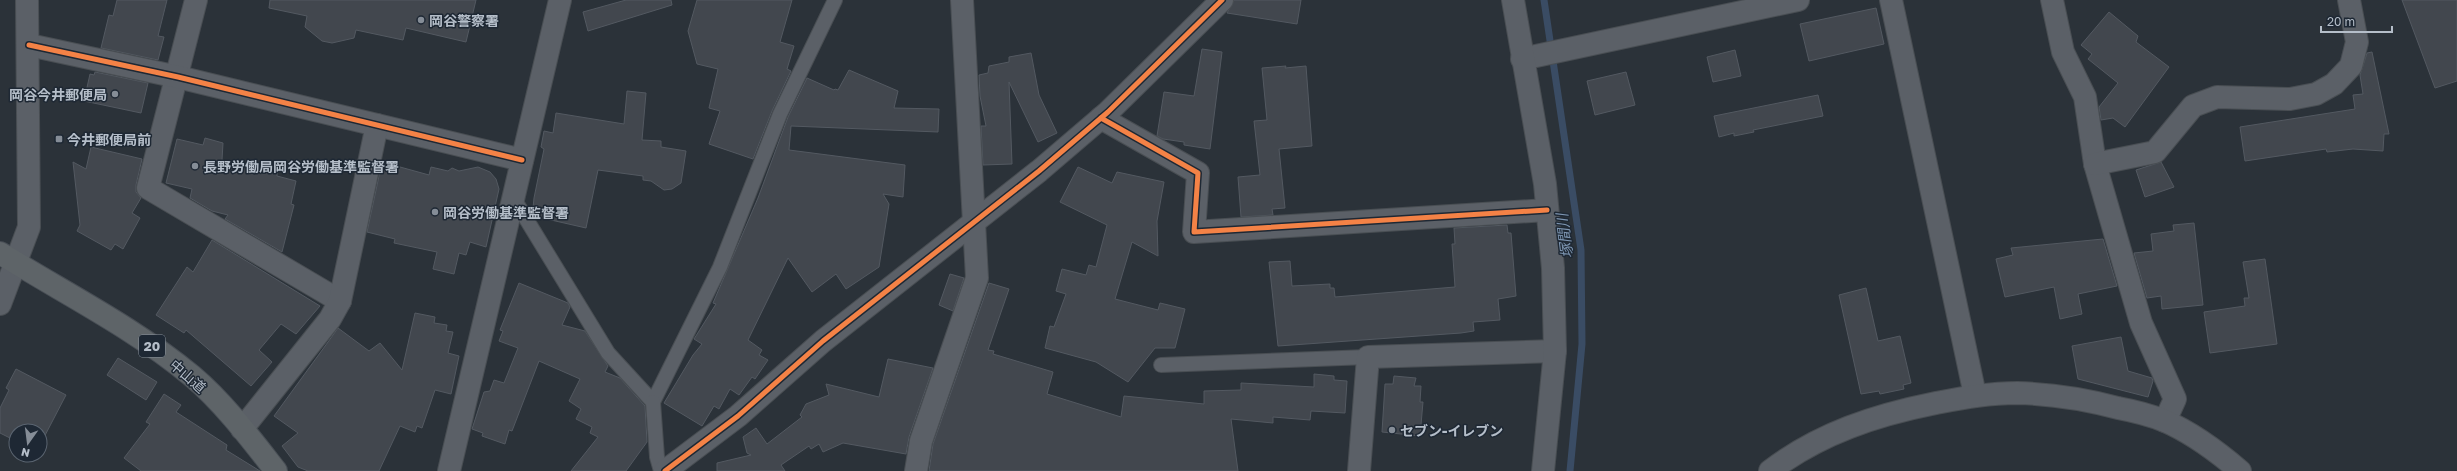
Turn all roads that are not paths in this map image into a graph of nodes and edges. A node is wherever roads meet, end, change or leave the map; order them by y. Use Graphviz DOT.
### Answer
graph roads {
  1 [pos="27,0"];
  2 [pos="196,0"];
  3 [pos="560,0"];
  4 [pos="835,0"];
  5 [pos="962,0"];
  6 [pos="1222,0"];
  7 [pos="1513,0"];
  8 [pos="1798,0"];
  9 [pos="1891,0"];
  10 [pos="2052,0"];
  11 [pos="2349,0"];
  12 [pos="29,45"];
  13 [pos="1532,58"];
  14 [pos="178,77"];
  15 [pos="1101,118"];
  16 [pos="377,125"];
  17 [pos="522,160"];
  18 [pos="2095,164"];
  19 [pos="514,199"];
  20 [pos="1547,210"];
  21 [pos="974,221"];
  22 [pos="8,258"];
  23 [pos="340,301"];
  24 [pos="0,304"];
  25 [pos="1555,351"];
  26 [pos="1368,357"];
  27 [pos="1161,366"];
  28 [pos="1975,396"];
  29 [pos="653,402"];
  30 [pos="2165,421"];
  31 [pos="242,429"];
  32 [pos="276,471"];
  33 [pos="449,471"];
  34 [pos="661,471"];
  35 [pos="665,471"];
  36 [pos="916,471"];
  37 [pos="1359,471"];
  38 [pos="1543,471"];
  39 [pos="1770,471"];
  40 [pos="2240,471"];
  1 -- 12 [label="street"];
  2 -- 14 [label="street"];
  3 -- 17 [label="street"];
  4 -- 29 [label="lane"];
  5 -- 21 [label="street"];
  6 -- 15 [label="street"];
  7 -- 13 [label="street"];
  8 -- 13 [label="street"];
  9 -- 28 [label="street"];
  10 -- 18 [label="street"];
  11 -- 18 [label="street"];
  12 -- 14 [label="street"];
  12 -- 22 [label="street"];
  13 -- 20 [label="street"];
  14 -- 16 [label="street"];
  14 -- 23 [label="street"];
  15 -- 20 [label="street"];
  15 -- 21 [label="street"];
  16 -- 17 [label="street"];
  16 -- 23 [label="street"];
  17 -- 19 [label="street"];
  18 -- 30 [label="street"];
  19 -- 29 [label="lane"];
  19 -- 33 [label="street"];
  20 -- 25 [label="street"];
  21 -- 35 [label="street"];
  21 -- 36 [label="street"];
  22 -- 24 [label="street"];
  22 -- 31 [label="highway, 中山道 / 20"];
  23 -- 31 [label="street"];
  25 -- 26 [label="street"];
  25 -- 38 [label="street"];
  26 -- 27 [label="lane"];
  26 -- 37 [label="street"];
  28 -- 30 [label="street"];
  28 -- 39 [label="street"];
  29 -- 34 [label="lane"];
  30 -- 40 [label="street"];
  31 -- 32 [label="highway, 中山道 / 20"];
}
